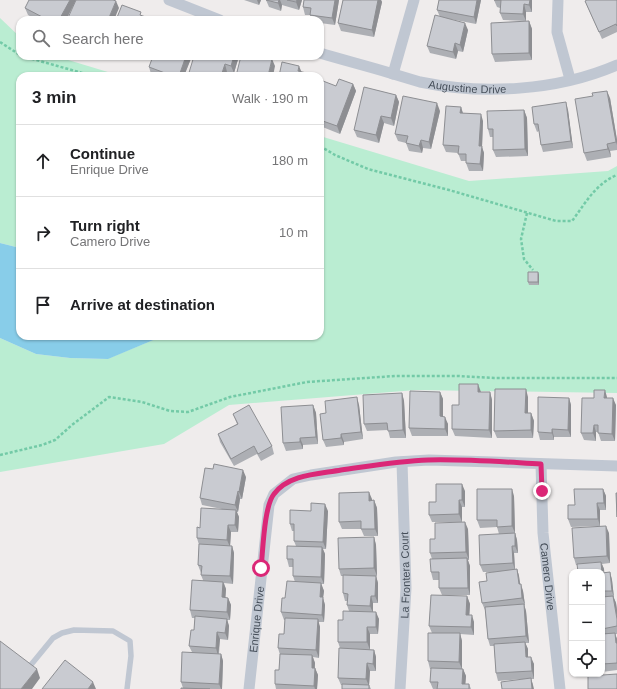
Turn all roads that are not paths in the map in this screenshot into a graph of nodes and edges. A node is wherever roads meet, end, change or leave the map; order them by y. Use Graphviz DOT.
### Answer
graph roads {
  1 [pos="169,0"];
  2 [pos="414,0"];
  3 [pos="558,0"];
  4 [pos="210,16"];
  5 [pos="324,54"];
  6 [pos="617,65"];
  7 [pos="393,74"];
  8 [pos="570,79"];
  9 [pos="402,462"];
  10 [pos="541,464"];
  11 [pos="617,466"];
  12 [pos="30,666"];
  13 [pos="127,689"];
  14 [pos="249,689"];
  15 [pos="400,689"];
  16 [pos="560,689"];
  1 -- 4 [label="street"];
  2 -- 7 [label="street"];
  3 -- 8 [label="street"];
  5 -- 7 [label="street, Augustine Drive"];
  6 -- 8 [label="street, Augustine Drive"];
  7 -- 8 [label="street, Augustine Drive"];
  9 -- 10 [label="street, Enrique Drive"];
  9 -- 14 [label="street, Enrique Drive"];
  9 -- 15 [label="street, La Frontera Court"];
  10 -- 11 [label="street, Enrique Drive"];
  10 -- 16 [label="street, Camero Drive"];
  12 -- 13 [label="lane"];
}
